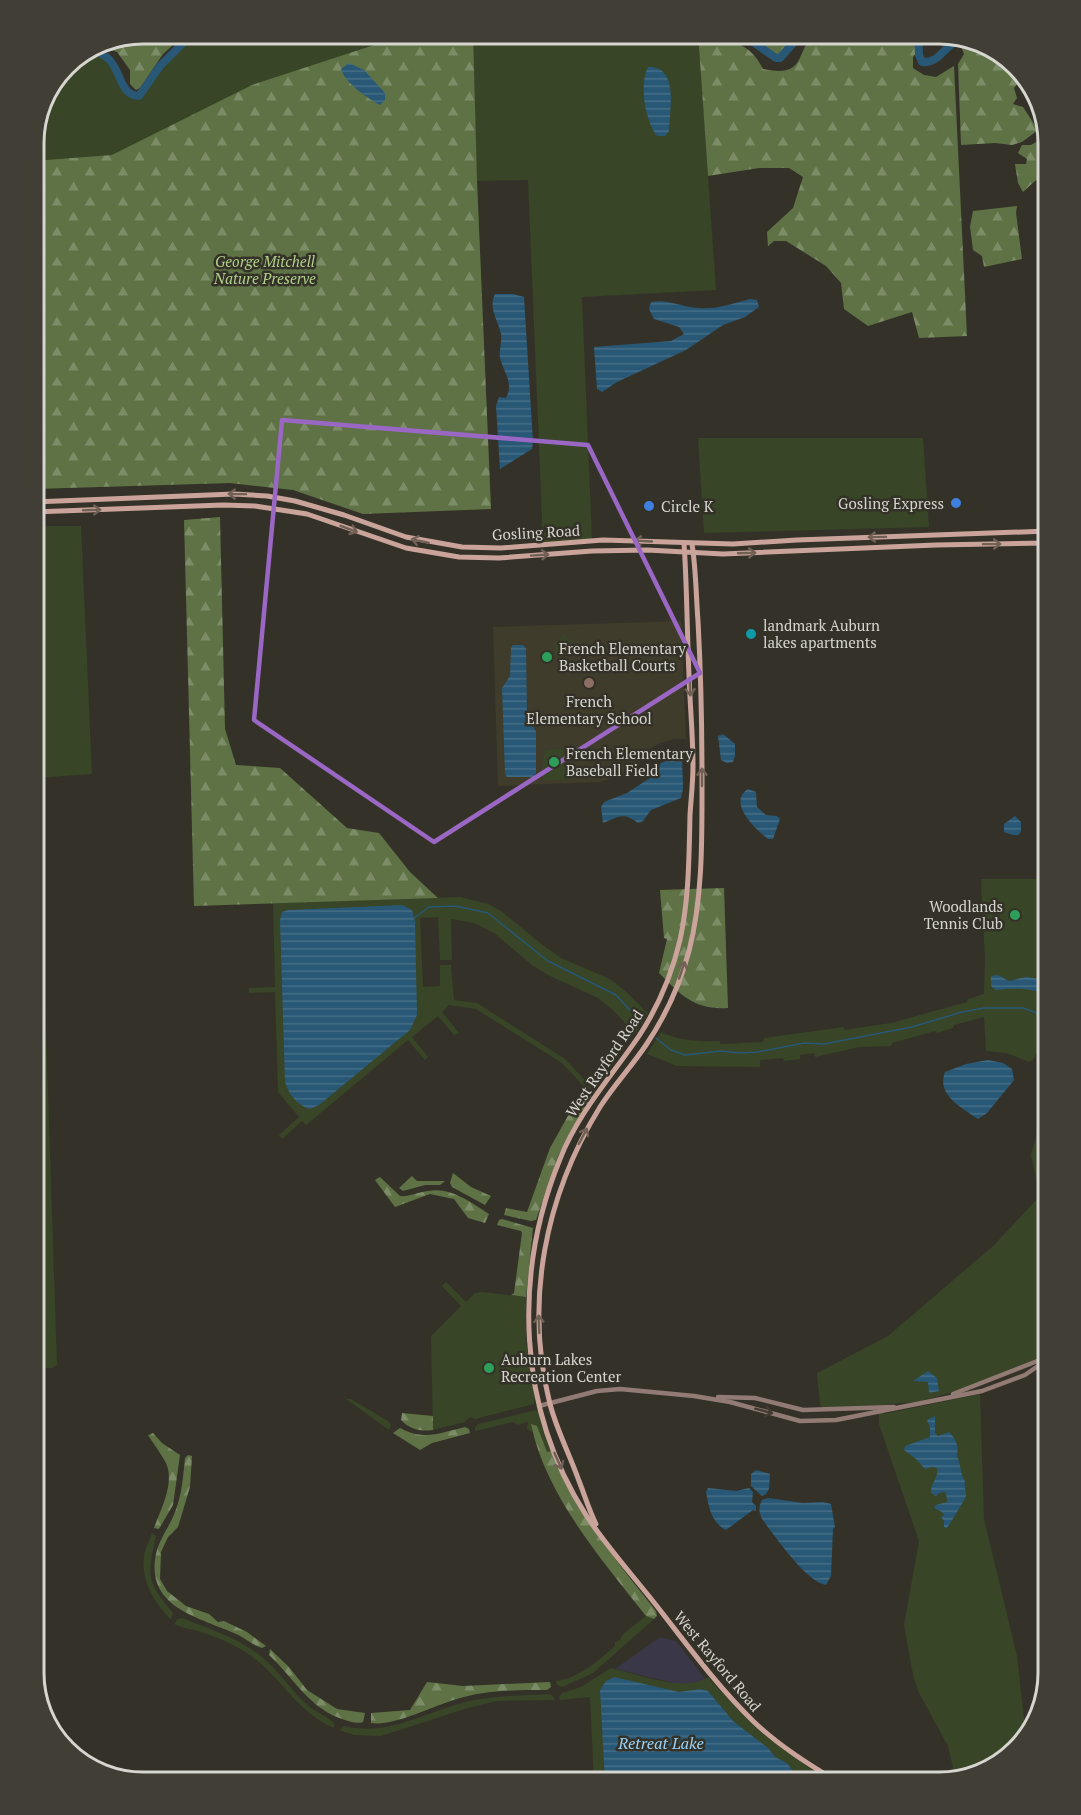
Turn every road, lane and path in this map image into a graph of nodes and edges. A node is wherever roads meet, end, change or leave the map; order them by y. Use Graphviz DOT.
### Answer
graph roads {
  1 [pos="44,502"];
  2 [pos="44,512"];
  3 [pos="1038,531"];
  4 [pos="684,543"];
  5 [pos="1038,543"];
  6 [pos="692,544"];
  7 [pos="684,552"];
  8 [pos="694,554"];
  9 [pos="689,865"];
  10 [pos="699,866"];
  11 [pos="1038,1362"];
  12 [pos="707,1398"];
  13 [pos="550,1403"];
  14 [pos="539,1406"];
  15 [pos="908,1406"];
  16 [pos="601,1534"];
  17 [pos="821,1772"];
  4 -- 1 [label="main road, Gosling Road, one-way"];
  2 -- 7 [label="main road, Gosling Road, one-way"];
  3 -- 6 [label="main road, Gosling Road, one-way"];
  4 -- 6 [label="main road, Gosling Road"];
  4 -- 7 [label="main road, West Rayford Road"];
  8 -- 5 [label="main road, Gosling Road, one-way"];
  6 -- 8 [label="main road, West Rayford Road"];
  7 -- 8 [label="main road, Gosling Road"];
  7 -- 9 [label="main road, West Rayford Road, one-way"];
  10 -- 8 [label="main road, West Rayford Road, one-way"];
  9 -- 10 [label="main road"];
  9 -- 14 [label="main road, West Rayford Road"];
  13 -- 10 [label="main road, West Rayford Road, one-way"];
  11 -- 15 [label="street"];
  12 -- 13 [label="street"];
  12 -- 15 [label="street"];
  12 -- 15 [label="street, one-way"];
  13 -- 14 [label="street"];
  13 -- 16 [label="main road, West Rayford Road"];
  14 -- 16 [label="main road, West Rayford Road, one-way"];
  16 -- 17 [label="main road, West Rayford Road"];
}
